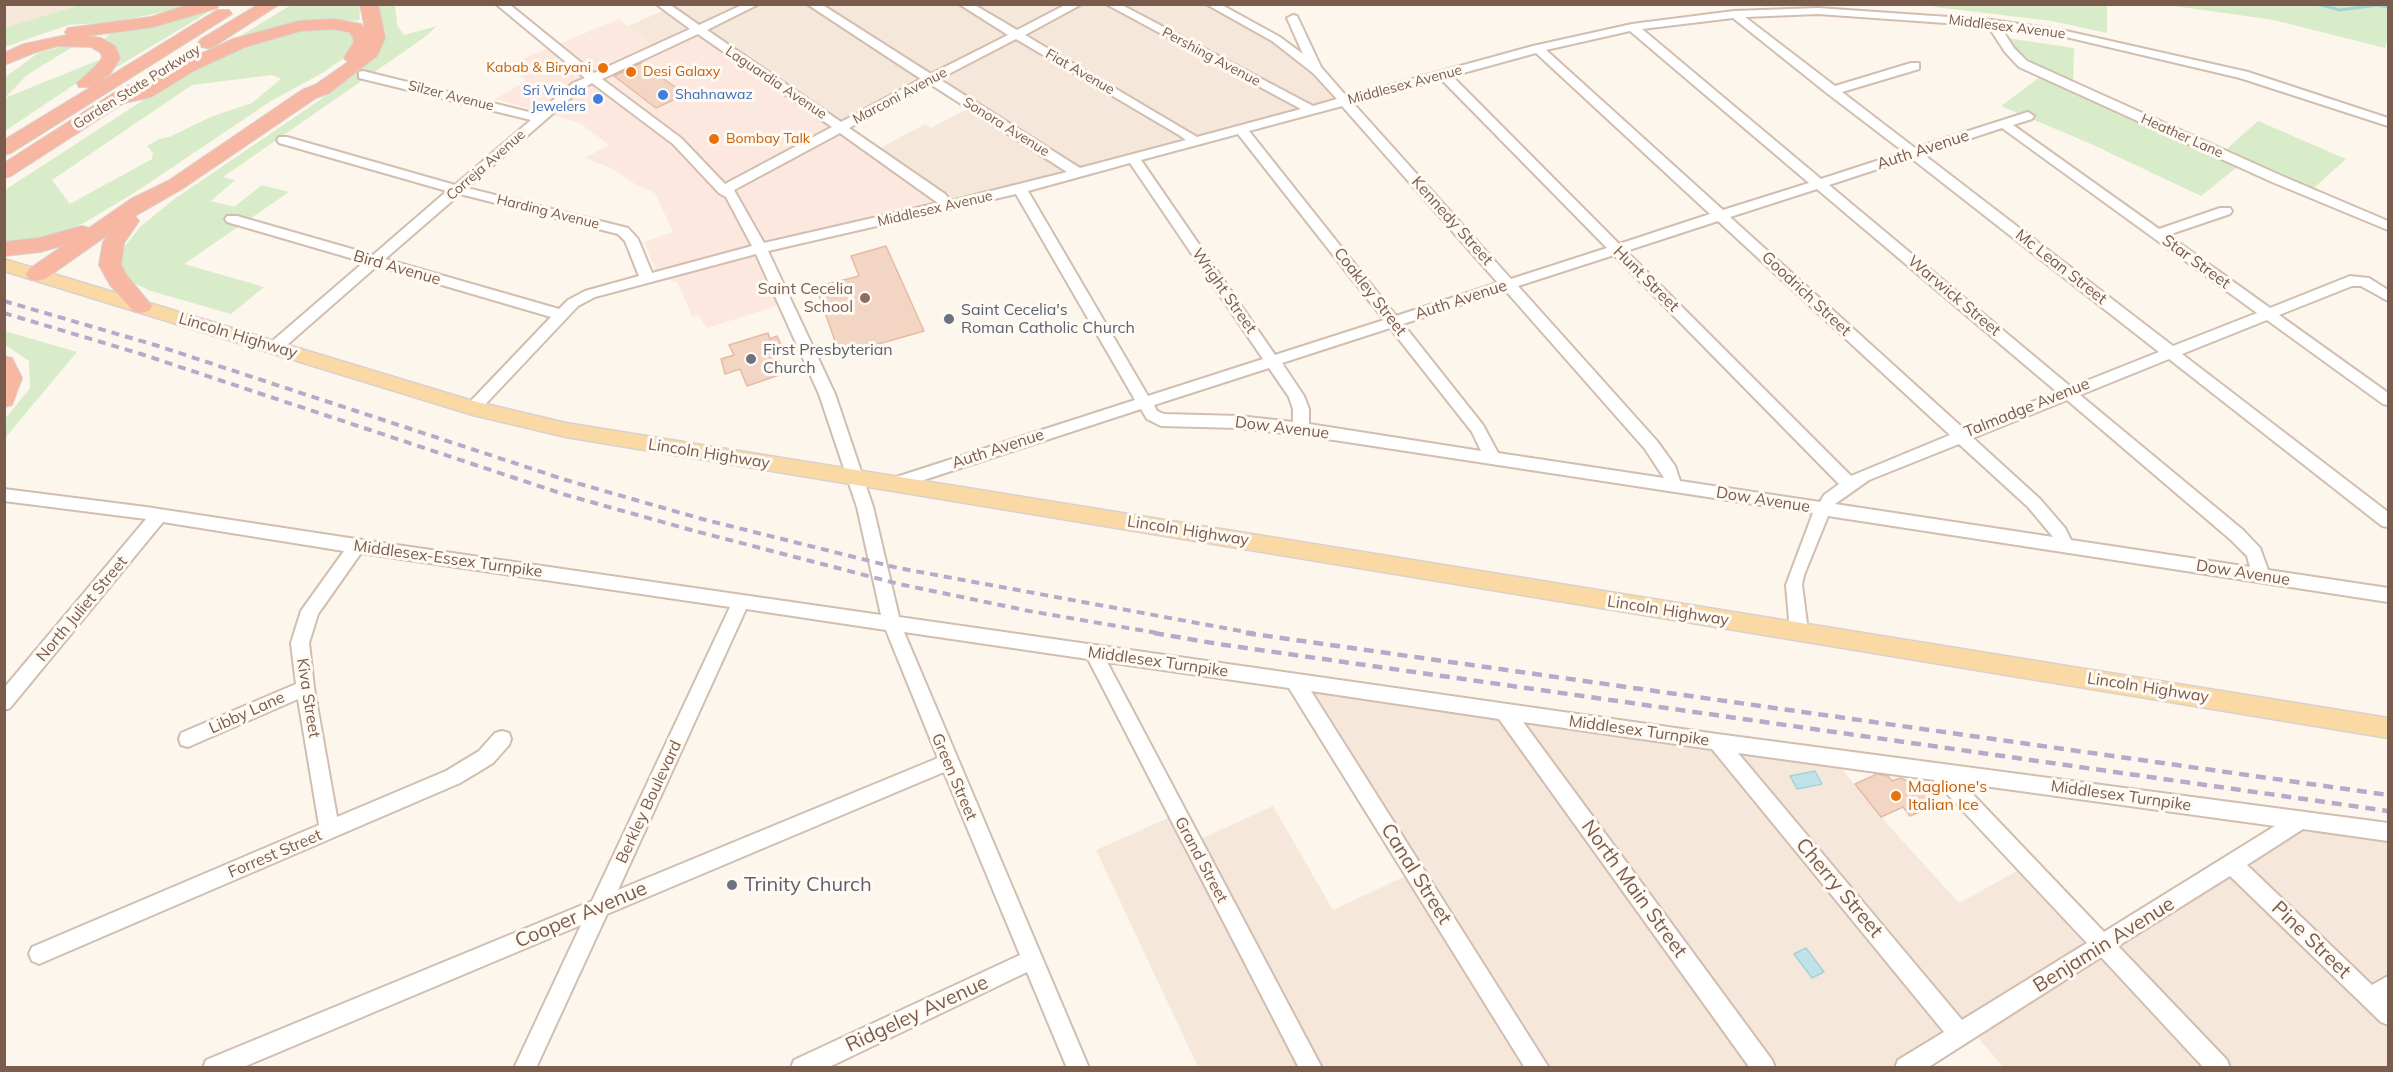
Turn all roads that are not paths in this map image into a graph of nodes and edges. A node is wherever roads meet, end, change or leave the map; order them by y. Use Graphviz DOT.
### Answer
graph roads {
  1 [pos="211,4"];
  2 [pos="239,4"];
  3 [pos="272,4"];
  4 [pos="369,4"];
  5 [pos="501,4"];
  6 [pos="661,4"];
  7 [pos="754,4"];
  8 [pos="812,4"];
  9 [pos="964,4"];
  10 [pos="1077,4"];
  11 [pos="1111,4"];
  12 [pos="1211,4"];
  13 [pos="1697,5"];
  14 [pos="1847,8"];
  15 [pos="1734,14"];
  16 [pos="1715,16"];
  17 [pos="1293,18"];
  18 [pos="1992,23"];
  19 [pos="1632,27"];
  20 [pos="698,30"];
  21 [pos="1017,35"];
  22 [pos="1537,48"];
  23 [pos="4,54"];
  24 [pos="4,60"];
  25 [pos="1915,66"];
  26 [pos="1317,70"];
  27 [pos="1443,74"];
  28 [pos="363,75"];
  29 [pos="594,77"];
  30 [pos="930,79"];
  31 [pos="1832,91"];
  32 [pos="309,94"];
  33 [pos="118,99"];
  34 [pos="1345,101"];
  35 [pos="1312,110"];
  36 [pos="2028,117"];
  37 [pos="539,118"];
  38 [pos="2388,122"];
  39 [pos="2004,124"];
  40 [pos="841,127"];
  41 [pos="1241,129"];
  42 [pos="4,137"];
  43 [pos="283,140"];
  44 [pos="1195,141"];
  45 [pos="4,149"];
  46 [pos="1913,153"];
  47 [pos="1133,158"];
  48 [pos="4,172"];
  49 [pos="1078,173"];
  50 [pos="1820,184"];
  51 [pos="1020,189"];
  52 [pos="458,190"];
  53 [pos="724,190"];
  54 [pos="948,206"];
  55 [pos="2224,211"];
  56 [pos="134,213"];
  57 [pos="1720,216"];
  58 [pos="232,219"];
  59 [pos="2388,226"];
  60 [pos="2157,234"];
  61 [pos="4,249"];
  62 [pos="760,249"];
  63 [pos="1617,249"];
  64 [pos="375,262"];
  65 [pos="4,264"];
  66 [pos="42,276"];
  67 [pos="647,279"];
  68 [pos="1508,284"];
  69 [pos="2388,296"];
  70 [pos="141,306"];
  71 [pos="2267,313"];
  72 [pos="562,315"];
  73 [pos="1393,322"];
  74 [pos="275,347"];
  75 [pos="2170,351"];
  76 [pos="1272,361"];
  77 [pos="4,364"];
  78 [pos="2068,392"];
  79 [pos="4,399"];
  80 [pos="2388,400"];
  81 [pos="1144,402"];
  82 [pos="473,408"];
  83 [pos="1301,429"];
  84 [pos="1959,435"];
  85 [pos="1493,459"];
  86 [pos="856,478"];
  87 [pos="893,484"];
  88 [pos="1849,484"];
  89 [pos="1674,486"];
  90 [pos="4,495"];
  91 [pos="1823,510"];
  92 [pos="159,515"];
  93 [pos="2388,521"];
  94 [pos="357,546"];
  95 [pos="2066,546"];
  96 [pos="2261,576"];
  97 [pos="2388,595"];
  98 [pos="741,602"];
  99 [pos="891,622"];
  100 [pos="1799,631"];
  101 [pos="1093,652"];
  102 [pos="1294,680"];
  103 [pos="305,688"];
  104 [pos="4,702"];
  105 [pos="1504,711"];
  106 [pos="2388,728"];
  107 [pos="188,739"];
  108 [pos="502,739"];
  109 [pos="1717,742"];
  110 [pos="948,762"];
  111 [pos="1940,772"];
  112 [pos="2301,820"];
  113 [pos="330,830"];
  114 [pos="2388,832"];
  115 [pos="2233,865"];
  116 [pos="601,907"];
  117 [pos="2104,946"];
  118 [pos="39,954"];
  119 [pos="1031,960"];
  120 [pos="2388,986"];
  121 [pos="2371,998"];
  122 [pos="2388,1015"];
  123 [pos="1960,1034"];
  124 [pos="214,1068"];
  125 [pos="525,1068"];
  126 [pos="802,1068"];
  127 [pos="1078,1068"];
  128 [pos="1311,1068"];
  129 [pos="1538,1068"];
  130 [pos="1764,1068"];
  131 [pos="1906,1068"];
  132 [pos="2219,1068"];
  1 -- 23 [label="highway"];
  2 -- 45 [label="highway, Garden State Parkway"];
  3 -- 33 [label="highway, Garden State Parkway"];
  4 -- 32 [label="highway"];
  5 -- 29 [label="street, Green Street"];
  6 -- 20 [label="street, Laguardia Avenue"];
  7 -- 20 [label="street, Correja Avenue"];
  8 -- 30 [label="street, Sonora Avenue"];
  9 -- 21 [label="street, Fiat Avenue"];
  10 -- 21 [label="street, Marconi Avenue"];
  11 -- 35 [label="street, Pershing Avenue"];
  12 -- 26 [label="street, Kennedy Street"];
  13 -- 16 [label="street"];
  14 -- 15 [label="street, Middlesex Avenue"];
  14 -- 18 [label="street, Middlesex Avenue"];
  15 -- 16 [label="street, Middlesex Avenue"];
  15 -- 31 [label="street, Mc Lean Street"];
  16 -- 19 [label="street, Middlesex Avenue"];
  17 -- 26 [label="street, Kennedy Street"];
  18 -- 38 [label="street, Middlesex Avenue"];
  18 -- 59 [label="street, Heather Lane"];
  19 -- 22 [label="street, Middlesex Avenue"];
  19 -- 50 [label="street, Warwick Street"];
  20 -- 29 [label="street, Correja Avenue"];
  20 -- 40 [label="street, Laguardia Avenue"];
  21 -- 30 [label="street, Marconi Avenue"];
  21 -- 44 [label="street, Fiat Avenue"];
  22 -- 27 [label="street, Middlesex Avenue"];
  22 -- 57 [label="street, Goodrich Street"];
  24 -- 42 [label="highway"];
  25 -- 31 [label="street"];
  26 -- 34 [label="street, Kennedy Street"];
  27 -- 34 [label="street, Middlesex Avenue"];
  27 -- 63 [label="street, Hunt Street"];
  28 -- 37 [label="street, Silzer Avenue"];
  29 -- 37 [label="street, Correja Avenue"];
  29 -- 53 [label="street, Green Street"];
  30 -- 40 [label="street, Marconi Avenue"];
  30 -- 49 [label="street, Sonora Avenue"];
  31 -- 46 [label="street, Mc Lean Street"];
  32 -- 33 [label="highway"];
  32 -- 56 [label="highway"];
  33 -- 48 [label="highway, Garden State Parkway"];
  34 -- 35 [label="street, Middlesex Avenue"];
  34 -- 68 [label="street, Kennedy Street"];
  35 -- 41 [label="street, Middlesex Avenue"];
  36 -- 39 [label="street, Auth Avenue"];
  37 -- 52 [label="street, Correja Avenue"];
  39 -- 46 [label="street, Auth Avenue"];
  39 -- 60 [label="street, Star Street"];
  40 -- 53 [label="street, Marconi Avenue"];
  40 -- 54 [label="street, Laguardia Avenue"];
  41 -- 44 [label="street, Middlesex Avenue"];
  41 -- 73 [label="street, Coakley Street"];
  43 -- 52 [label="street, Harding Avenue"];
  44 -- 47 [label="street, Middlesex Avenue"];
  46 -- 50 [label="street, Auth Avenue"];
  46 -- 75 [label="street, Mc Lean Street"];
  47 -- 49 [label="street, Middlesex Avenue"];
  47 -- 76 [label="street, Wright Street"];
  49 -- 51 [label="street, Middlesex Avenue"];
  50 -- 57 [label="street, Auth Avenue"];
  50 -- 78 [label="street, Warwick Street"];
  51 -- 54 [label="street, Middlesex Avenue"];
  51 -- 81 [label="street, Dow Avenue"];
  52 -- 64 [label="street, Correja Avenue"];
  52 -- 67 [label="street, Harding Avenue"];
  53 -- 62 [label="street, Green Street"];
  54 -- 62 [label="street, Middlesex Avenue"];
  55 -- 60 [label="street"];
  56 -- 61 [label="highway"];
  56 -- 66 [label="highway"];
  56 -- 70 [label="highway"];
  57 -- 63 [label="street, Auth Avenue"];
  57 -- 84 [label="street, Goodrich Street"];
  58 -- 64 [label="street, Bird Avenue"];
  60 -- 71 [label="street, Star Street"];
  62 -- 67 [label="street, Middlesex Avenue"];
  62 -- 86 [label="street, Green Street"];
  63 -- 68 [label="street, Auth Avenue"];
  63 -- 88 [label="street, Hunt Street"];
  64 -- 72 [label="street, Bird Avenue"];
  64 -- 74 [label="street, Correja Avenue"];
  65 -- 66 [label="main road, Lincoln Highway"];
  66 -- 70 [label="main road, Lincoln Highway"];
  67 -- 72 [label="street, Middlesex Avenue"];
  68 -- 73 [label="street, Auth Avenue"];
  68 -- 89 [label="street, Kennedy Street"];
  69 -- 71 [label="street, Talmadge Avenue"];
  70 -- 74 [label="main road, Lincoln Highway"];
  71 -- 75 [label="street, Talmadge Avenue"];
  71 -- 80 [label="street, Star Street"];
  72 -- 82 [label="street, Middlesex Avenue"];
  73 -- 76 [label="street, Auth Avenue"];
  73 -- 85 [label="street, Coakley Street"];
  74 -- 82 [label="main road, Lincoln Highway"];
  75 -- 78 [label="street, Talmadge Avenue"];
  75 -- 93 [label="street, Mc Lean Street"];
  76 -- 81 [label="street, Auth Avenue"];
  76 -- 83 [label="street, Wright Street"];
  77 -- 79 [label="highway"];
  78 -- 84 [label="street, Talmadge Avenue"];
  78 -- 96 [label="street, Warwick Street"];
  81 -- 83 [label="street, Dow Avenue"];
  81 -- 87 [label="street, Auth Avenue"];
  82 -- 86 [label="main road, Lincoln Highway"];
  83 -- 85 [label="street, Dow Avenue"];
  84 -- 88 [label="street, Talmadge Avenue"];
  84 -- 95 [label="street, Goodrich Street"];
  85 -- 89 [label="street, Dow Avenue"];
  86 -- 87 [label="main road, Lincoln Highway"];
  86 -- 99 [label="street, Green Street"];
  87 -- 100 [label="main road, Lincoln Highway"];
  88 -- 91 [label="street, Talmadge Avenue"];
  89 -- 91 [label="street, Dow Avenue"];
  90 -- 92 [label="street, Middlesex-Essex Turnpike"];
  91 -- 95 [label="street, Dow Avenue"];
  91 -- 100 [label="street, Talmadge Avenue"];
  92 -- 94 [label="street, Middlesex-Essex Turnpike"];
  92 -- 104 [label="street, North Juliet Street"];
  94 -- 98 [label="street, Middlesex-Essex Turnpike"];
  94 -- 103 [label="street, Kiva Street"];
  95 -- 96 [label="street, Dow Avenue"];
  96 -- 97 [label="street, Dow Avenue"];
  98 -- 99 [label="street, Middlesex-Essex Turnpike"];
  98 -- 116 [label="street, Berkley Boulevard"];
  99 -- 101 [label="street, Middlesex Turnpike"];
  99 -- 110 [label="street, Green Street"];
  100 -- 106 [label="main road, Lincoln Highway"];
  101 -- 102 [label="street, Middlesex Turnpike"];
  101 -- 128 [label="street, Grand Street"];
  102 -- 105 [label="street, Middlesex Turnpike"];
  102 -- 129 [label="street, Canal Street"];
  103 -- 107 [label="street, Libby Lane"];
  103 -- 113 [label="street, Kiva Street"];
  105 -- 109 [label="street, Middlesex Turnpike"];
  105 -- 130 [label="street, North Main Street"];
  108 -- 113 [label="street, Forrest Street"];
  109 -- 111 [label="street, Middlesex Turnpike"];
  109 -- 123 [label="street, Cherry Street"];
  110 -- 116 [label="street, Cooper Avenue"];
  110 -- 119 [label="street, Green Street"];
  111 -- 112 [label="street, Middlesex Turnpike"];
  111 -- 117 [label="street"];
  112 -- 114 [label="street, Middlesex Turnpike"];
  112 -- 115 [label="street, Benjamin Avenue"];
  113 -- 118 [label="street, Forrest Street"];
  115 -- 117 [label="street, Benjamin Avenue"];
  115 -- 121 [label="street, Pine Street"];
  116 -- 124 [label="street, Cooper Avenue"];
  116 -- 125 [label="street, Berkley Boulevard"];
  117 -- 123 [label="street, Benjamin Avenue"];
  117 -- 132 [label="street"];
  119 -- 126 [label="street, Ridgeley Avenue"];
  119 -- 127 [label="street, Green Street"];
  120 -- 121 [label="street"];
  121 -- 122 [label="street, Pine Street"];
  123 -- 131 [label="street, Benjamin Avenue"];
}
